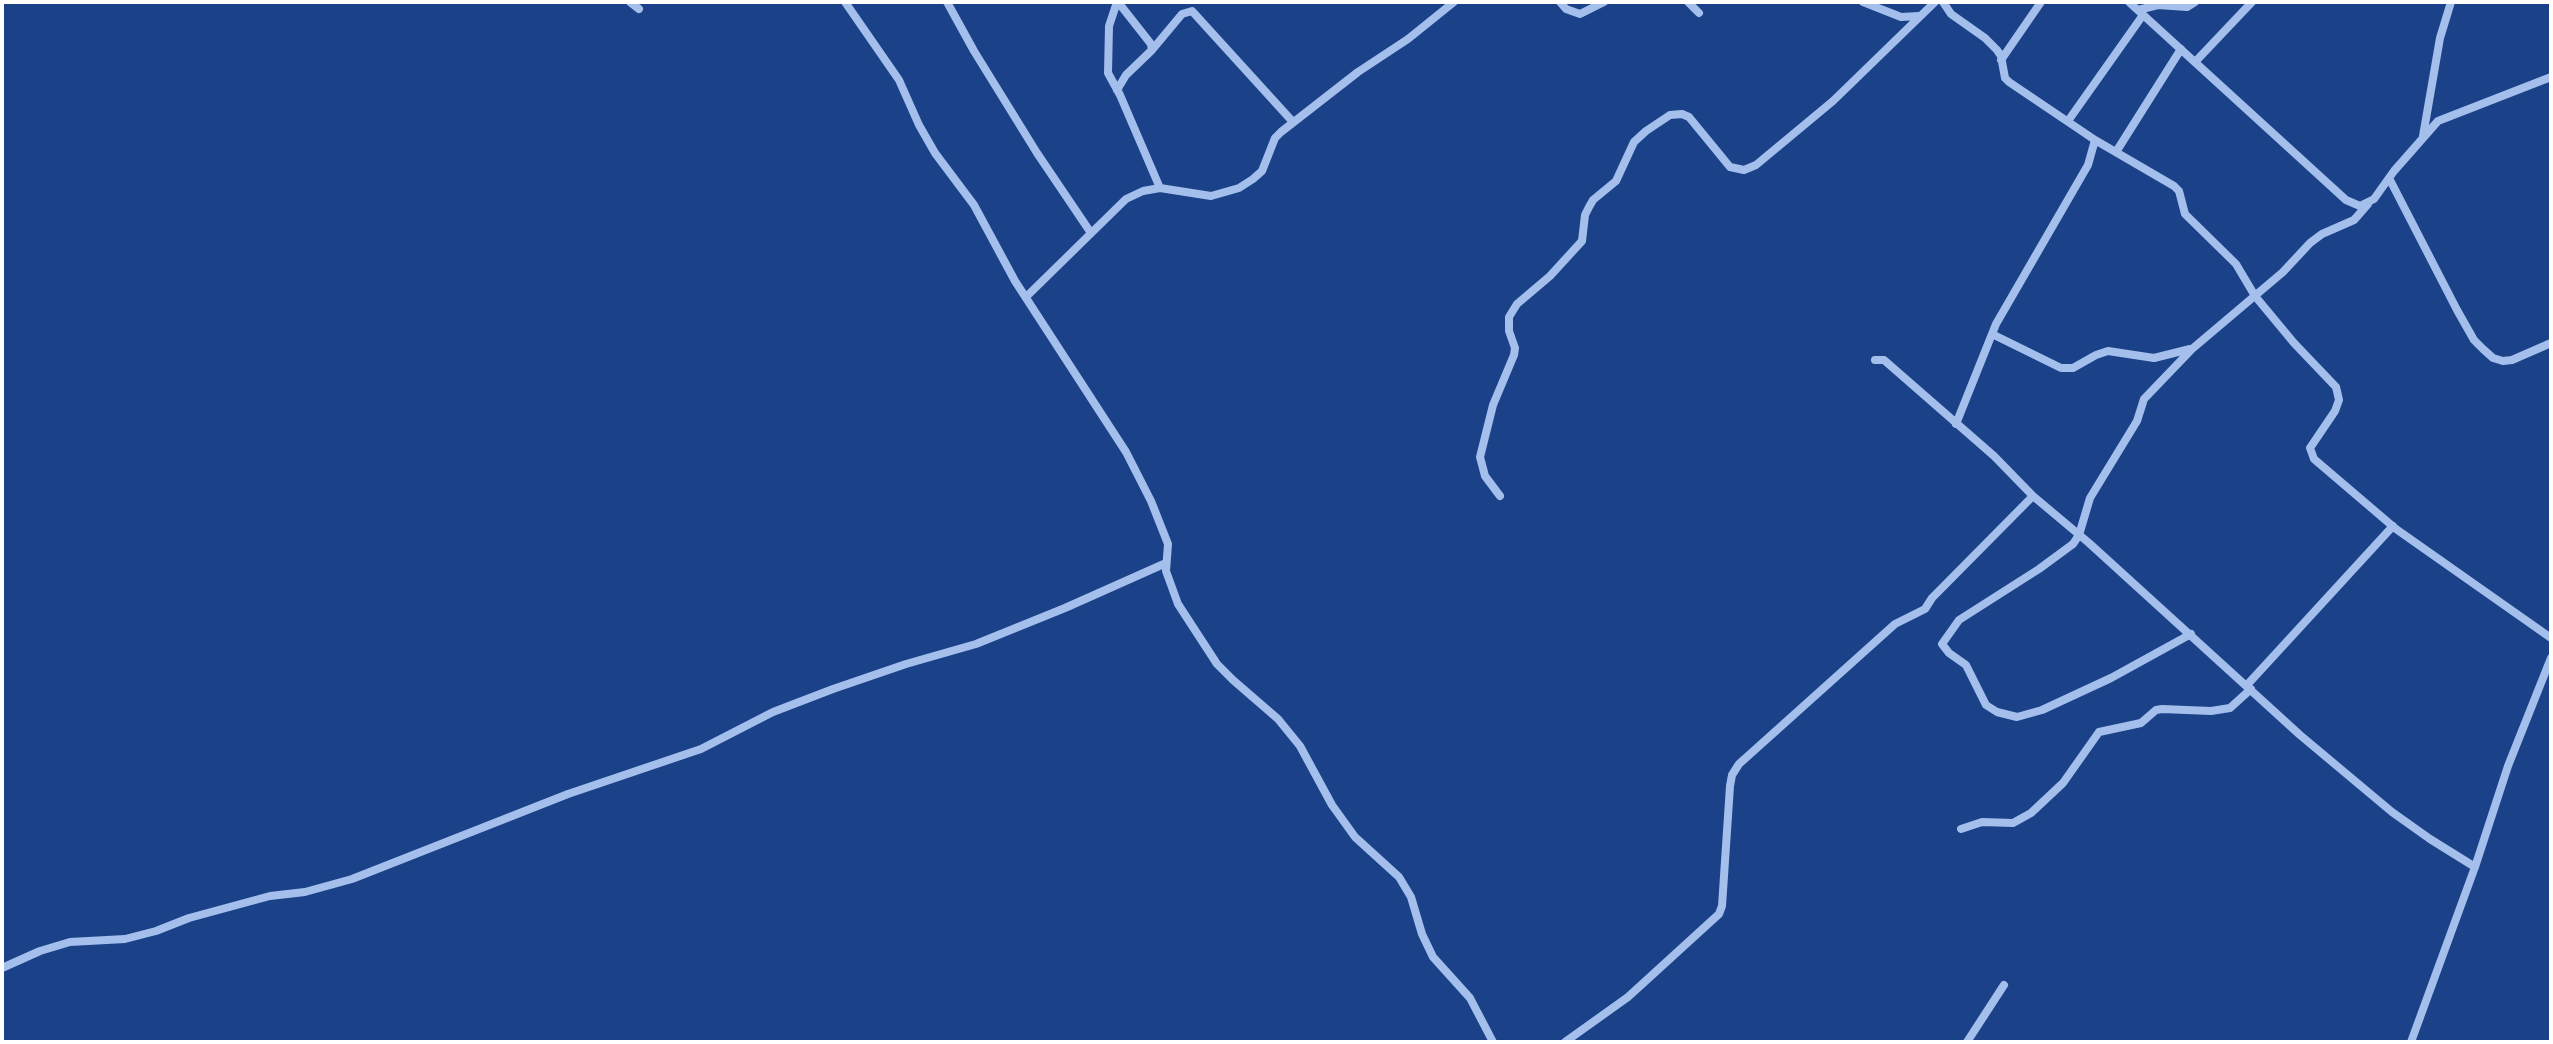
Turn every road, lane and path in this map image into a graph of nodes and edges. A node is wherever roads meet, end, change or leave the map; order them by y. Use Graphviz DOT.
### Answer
graph roads {
  1 [pos="630,2"];
  2 [pos="845,2"];
  3 [pos="947,2"];
  4 [pos="1117,2"];
  5 [pos="1454,2"];
  6 [pos="1560,2"];
  7 [pos="1604,2"];
  8 [pos="1688,2"];
  9 [pos="1863,2"];
  10 [pos="1935,2"];
  11 [pos="1943,2"];
  12 [pos="2041,2"];
  13 [pos="2129,2"];
  14 [pos="2195,2"];
  15 [pos="2252,2"];
  16 [pos="2451,2"];
  17 [pos="639,9"];
  18 [pos="1699,13"];
  19 [pos="2140,13"];
  20 [pos="1921,15"];
  21 [pos="2181,49"];
  22 [pos="1152,50"];
  23 [pos="2001,60"];
  24 [pos="2196,61"];
  25 [pos="2551,77"];
  26 [pos="1117,90"];
  27 [pos="2068,121"];
  28 [pos="1293,122"];
  29 [pos="2423,137"];
  30 [pos="2095,140"];
  31 [pos="2116,152"];
  32 [pos="2389,178"];
  33 [pos="1160,188"];
  34 [pos="2368,204"];
  35 [pos="1091,233"];
  36 [pos="2255,296"];
  37 [pos="1026,297"];
  38 [pos="1992,334"];
  39 [pos="2551,343"];
  40 [pos="2192,349"];
  41 [pos="1875,360"];
  42 [pos="1956,424"];
  43 [pos="1500,496"];
  44 [pos="2033,496"];
  45 [pos="2393,526"];
  46 [pos="2079,535"];
  47 [pos="1166,563"];
  48 [pos="2191,634"];
  49 [pos="2551,638"];
  50 [pos="2551,658"];
  51 [pos="2249,687"];
  52 [pos="1961,829"];
  53 [pos="2475,867"];
  54 [pos="2,968"];
  55 [pos="2004,985"];
  56 [pos="1493,1042"];
  57 [pos="1565,1042"];
  58 [pos="1967,1042"];
  59 [pos="2411,1042"];
  1 -- 17 [label="street"];
  2 -- 37 [label="street"];
  3 -- 35 [label="street"];
  4 -- 22 [label="street"];
  4 -- 26 [label="street"];
  5 -- 28 [label="street"];
  6 -- 7 [label="street"];
  8 -- 18 [label="street"];
  9 -- 20 [label="street"];
  10 -- 20 [label="street"];
  11 -- 23 [label="street"];
  12 -- 23 [label="street"];
  13 -- 19 [label="street"];
  14 -- 19 [label="street"];
  15 -- 24 [label="street"];
  16 -- 29 [label="street"];
  19 -- 21 [label="street"];
  19 -- 27 [label="street"];
  20 -- 43 [label="street"];
  21 -- 24 [label="street"];
  21 -- 31 [label="street"];
  22 -- 26 [label="street"];
  22 -- 28 [label="street"];
  23 -- 27 [label="street"];
  24 -- 34 [label="street"];
  25 -- 29 [label="street"];
  26 -- 33 [label="street"];
  27 -- 30 [label="street"];
  28 -- 33 [label="street"];
  29 -- 32 [label="street"];
  30 -- 31 [label="street"];
  30 -- 38 [label="street"];
  31 -- 36 [label="street"];
  32 -- 34 [label="street"];
  32 -- 39 [label="street"];
  33 -- 35 [label="street"];
  34 -- 36 [label="street"];
  35 -- 37 [label="street"];
  36 -- 40 [label="street"];
  36 -- 45 [label="street"];
  37 -- 47 [label="street"];
  38 -- 40 [label="street"];
  38 -- 42 [label="street"];
  40 -- 46 [label="street"];
  41 -- 42 [label="street"];
  42 -- 44 [label="street"];
  44 -- 46 [label="street"];
  44 -- 57 [label="street"];
  45 -- 49 [label="street"];
  45 -- 51 [label="street"];
  46 -- 48 [label="street"];
  46 -- 48 [label="street"];
  47 -- 54 [label="street"];
  47 -- 56 [label="street"];
  48 -- 51 [label="street"];
  50 -- 53 [label="street"];
  51 -- 52 [label="street"];
  51 -- 53 [label="street"];
  53 -- 59 [label="street"];
  55 -- 58 [label="street"];
}
